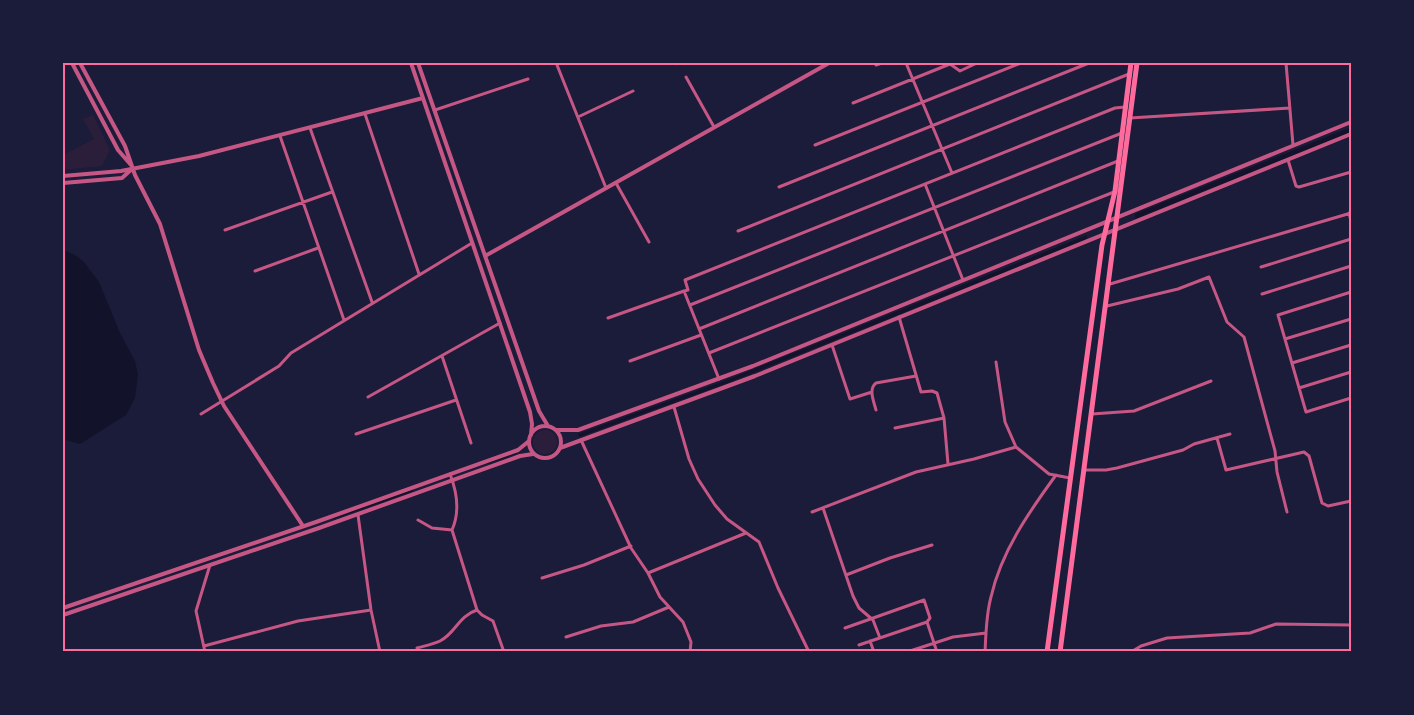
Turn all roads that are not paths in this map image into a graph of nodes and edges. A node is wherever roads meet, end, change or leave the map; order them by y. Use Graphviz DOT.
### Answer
graph roads {
  1 [pos="72,63"];
  2 [pos="80,63"];
  3 [pos="411,63"];
  4 [pos="418,63"];
  5 [pos="829,63"];
  6 [pos="882,63"];
  7 [pos="906,63"];
  8 [pos="950,63"];
  9 [pos="977,63"];
  10 [pos="1021,63"];
  11 [pos="1089,63"];
  12 [pos="1131,63"];
  13 [pos="1137,63"];
  14 [pos="1286,63"];
  15 [pos="557,65"];
  16 [pos="876,65"];
  17 [pos="1130,74"];
  18 [pos="686,76"];
  19 [pos="913,78"];
  20 [pos="528,79"];
  21 [pos="633,91"];
  22 [pos="423,98"];
  23 [pos="922,102"];
  24 [pos="852,103"];
  25 [pos="1125,107"];
  26 [pos="1290,108"];
  27 [pos="435,110"];
  28 [pos="365,114"];
  29 [pos="578,117"];
  30 [pos="1130,118"];
  31 [pos="1351,122"];
  32 [pos="932,125"];
  33 [pos="714,127"];
  34 [pos="310,128"];
  35 [pos="1122,133"];
  36 [pos="1351,134"];
  37 [pos="280,136"];
  38 [pos="814,145"];
  39 [pos="1293,145"];
  40 [pos="942,149"];
  41 [pos="1119,160"];
  42 [pos="1288,160"];
  43 [pos="133,168"];
  44 [pos="1351,172"];
  45 [pos="952,173"];
  46 [pos="63,176"];
  47 [pos="63,183"];
  48 [pos="616,183"];
  49 [pos="925,183"];
  50 [pos="778,187"];
  51 [pos="606,188"];
  52 [pos="1114,191"];
  53 [pos="332,192"];
  54 [pos="303,203"];
  55 [pos="935,207"];
  56 [pos="1350,213"];
  57 [pos="1118,217"];
  58 [pos="1107,221"];
  59 [pos="1351,221"];
  60 [pos="1116,229"];
  61 [pos="225,230"];
  62 [pos="738,231"];
  63 [pos="944,231"];
  64 [pos="1104,234"];
  65 [pos="1351,239"];
  66 [pos="649,242"];
  67 [pos="472,243"];
  68 [pos="319,248"];
  69 [pos="953,255"];
  70 [pos="485,256"];
  71 [pos="1351,266"];
  72 [pos="1261,267"];
  73 [pos="255,271"];
  74 [pos="419,274"];
  75 [pos="963,280"];
  76 [pos="1110,284"];
  77 [pos="684,291"];
  78 [pos="1351,292"];
  79 [pos="1262,294"];
  80 [pos="372,302"];
  81 [pos="690,306"];
  82 [pos="1107,306"];
  83 [pos="899,317"];
  84 [pos="608,318"];
  85 [pos="1351,319"];
  86 [pos="344,320"];
  87 [pos="500,323"];
  88 [pos="699,329"];
  89 [pos="701,334"];
  90 [pos="1285,339"];
  91 [pos="831,345"];
  92 [pos="1351,345"];
  93 [pos="709,353"];
  94 [pos="442,357"];
  95 [pos="630,361"];
  96 [pos="996,362"];
  97 [pos="1292,363"];
  98 [pos="1351,372"];
  99 [pos="916,376"];
  100 [pos="719,379"];
  101 [pos="1211,381"];
  102 [pos="1299,388"];
  103 [pos="872,392"];
  104 [pos="368,397"];
  105 [pos="1351,398"];
  106 [pos="456,400"];
  107 [pos="222,401"];
  108 [pos="674,407"];
  109 [pos="876,410"];
  110 [pos="201,414"];
  111 [pos="1092,414"];
  112 [pos="944,418"];
  113 [pos="548,426"];
  114 [pos="895,428"];
  115 [pos="556,430"];
  116 [pos="356,434"];
  117 [pos="1230,434"];
  118 [pos="531,435"];
  119 [pos="1217,438"];
  120 [pos="581,440"];
  121 [pos="529,441"];
  122 [pos="471,442"];
  123 [pos="1016,447"];
  124 [pos="560,448"];
  125 [pos="533,454"];
  126 [pos="1276,458"];
  127 [pos="948,464"];
  128 [pos="1085,470"];
  129 [pos="450,474"];
  130 [pos="1056,475"];
  131 [pos="1071,478"];
  132 [pos="453,480"];
  133 [pos="1351,501"];
  134 [pos="823,508"];
  135 [pos="812,512"];
  136 [pos="1287,512"];
  137 [pos="358,514"];
  138 [pos="418,520"];
  139 [pos="303,526"];
  140 [pos="452,530"];
  141 [pos="746,533"];
  142 [pos="932,545"];
  143 [pos="631,546"];
  144 [pos="214,556"];
  145 [pos="217,562"];
  146 [pos="210,565"];
  147 [pos="648,573"];
  148 [pos="846,575"];
  149 [pos="543,578"];
  150 [pos="669,607"];
  151 [pos="63,608"];
  152 [pos="371,610"];
  153 [pos="477,610"];
  154 [pos="63,615"];
  155 [pos="872,618"];
  156 [pos="927,622"];
  157 [pos="1351,625"];
  158 [pos="845,628"];
  159 [pos="986,633"];
  160 [pos="566,637"];
  161 [pos="880,638"];
  162 [pos="870,641"];
  163 [pos="934,643"];
  164 [pos="859,645"];
  165 [pos="204,646"];
  166 [pos="417,648"];
  167 [pos="205,652"];
  168 [pos="380,652"];
  169 [pos="503,652"];
  170 [pos="690,652"];
  171 [pos="809,652"];
  172 [pos="874,652"];
  173 [pos="907,652"];
  174 [pos="937,652"];
  175 [pos="985,652"];
  176 [pos="1047,652"];
  177 [pos="1060,652"];
  178 [pos="1131,652"];
  1 -- 43 [label="street"];
  2 -- 43 [label="street"];
  3 -- 22 [label="street"];
  4 -- 27 [label="street"];
  5 -- 33 [label="street"];
  6 -- 16 [label="street"];
  7 -- 19 [label="street"];
  8 -- 9 [label="street"];
  8 -- 19 [label="street"];
  10 -- 23 [label="street"];
  11 -- 32 [label="street"];
  12 -- 17 [label="main road"];
  13 -- 30 [label="main road"];
  14 -- 26 [label="street"];
  15 -- 29 [label="street"];
  17 -- 25 [label="main road"];
  17 -- 40 [label="street"];
  18 -- 33 [label="street"];
  19 -- 23 [label="street"];
  19 -- 24 [label="street"];
  20 -- 27 [label="street"];
  21 -- 29 [label="street"];
  22 -- 28 [label="street"];
  22 -- 67 [label="street"];
  23 -- 32 [label="street"];
  23 -- 38 [label="street"];
  25 -- 35 [label="main road"];
  25 -- 45 [label="street"];
  26 -- 30 [label="street"];
  26 -- 39 [label="street"];
  27 -- 70 [label="street"];
  28 -- 34 [label="street"];
  28 -- 74 [label="street"];
  29 -- 51 [label="street"];
  30 -- 57 [label="main road"];
  31 -- 39 [label="street"];
  32 -- 40 [label="street"];
  32 -- 50 [label="street"];
  33 -- 48 [label="street"];
  34 -- 37 [label="street"];
  34 -- 53 [label="street"];
  35 -- 41 [label="main road"];
  35 -- 55 [label="street"];
  36 -- 42 [label="street"];
  37 -- 43 [label="street"];
  37 -- 54 [label="street"];
  39 -- 57 [label="street"];
  40 -- 45 [label="street"];
  40 -- 62 [label="street"];
  41 -- 52 [label="main road"];
  41 -- 63 [label="street"];
  42 -- 44 [label="street"];
  42 -- 60 [label="street"];
  43 -- 46 [label="street"];
  43 -- 47 [label="street"];
  43 -- 107 [label="street"];
  45 -- 49 [label="street"];
  48 -- 51 [label="street"];
  48 -- 66 [label="street"];
  49 -- 55 [label="street"];
  49 -- 77 [label="street"];
  51 -- 70 [label="street"];
  52 -- 58 [label="main road"];
  52 -- 69 [label="street"];
  53 -- 54 [label="street"];
  53 -- 80 [label="street"];
  54 -- 61 [label="street"];
  54 -- 68 [label="street"];
  55 -- 63 [label="street"];
  55 -- 81 [label="street"];
  56 -- 59 [label="street"];
  56 -- 76 [label="street"];
  57 -- 58 [label="street"];
  57 -- 60 [label="main road"];
  58 -- 64 [label="main road"];
  58 -- 75 [label="street"];
  60 -- 64 [label="street"];
  60 -- 76 [label="main road"];
  63 -- 69 [label="street"];
  63 -- 88 [label="street"];
  64 -- 83 [label="street"];
  64 -- 131 [label="main road"];
  65 -- 72 [label="street"];
  67 -- 74 [label="street"];
  67 -- 87 [label="street"];
  68 -- 73 [label="street"];
  68 -- 86 [label="street"];
  69 -- 75 [label="street"];
  69 -- 93 [label="street"];
  70 -- 113 [label="street"];
  71 -- 79 [label="street"];
  74 -- 80 [label="street"];
  75 -- 100 [label="street"];
  76 -- 82 [label="main road"];
  77 -- 81 [label="street"];
  77 -- 84 [label="street"];
  78 -- 90 [label="street"];
  80 -- 86 [label="street"];
  81 -- 88 [label="street"];
  82 -- 111 [label="main road"];
  82 -- 126 [label="street"];
  83 -- 91 [label="street"];
  83 -- 99 [label="street"];
  85 -- 90 [label="street"];
  86 -- 107 [label="street"];
  87 -- 94 [label="street"];
  87 -- 118 [label="street"];
  88 -- 89 [label="street"];
  89 -- 93 [label="street"];
  89 -- 95 [label="street"];
  90 -- 97 [label="street"];
  91 -- 103 [label="street"];
  91 -- 108 [label="street"];
  92 -- 97 [label="street"];
  93 -- 100 [label="street"];
  94 -- 104 [label="street"];
  94 -- 106 [label="street"];
  96 -- 123 [label="street"];
  97 -- 102 [label="street"];
  98 -- 102 [label="street"];
  99 -- 103 [label="street"];
  99 -- 112 [label="street"];
  100 -- 115 [label="street"];
  101 -- 111 [label="street"];
  102 -- 105 [label="street"];
  103 -- 109 [label="street"];
  106 -- 116 [label="street"];
  106 -- 122 [label="street"];
  107 -- 110 [label="street"];
  107 -- 139 [label="street"];
  108 -- 120 [label="street"];
  108 -- 141 [label="street"];
  111 -- 128 [label="main road"];
  112 -- 114 [label="street"];
  112 -- 127 [label="street"];
  113 -- 115 [label="street"];
  113 -- 118 [label="street"];
  115 -- 124 [label="street"];
  117 -- 119 [label="street"];
  118 -- 121 [label="street"];
  119 -- 126 [label="street"];
  119 -- 128 [label="street"];
  120 -- 124 [label="street"];
  120 -- 143 [label="street"];
  121 -- 125 [label="street"];
  121 -- 129 [label="street"];
  123 -- 127 [label="street"];
  123 -- 130 [label="street"];
  124 -- 125 [label="street"];
  125 -- 132 [label="street"];
  126 -- 133 [label="street"];
  126 -- 136 [label="street"];
  127 -- 134 [label="street"];
  128 -- 177 [label="main road"];
  129 -- 132 [label="street"];
  129 -- 139 [label="street"];
  130 -- 131 [label="street"];
  130 -- 159 [label="street"];
  131 -- 176 [label="main road"];
  132 -- 137 [label="street"];
  132 -- 140 [label="street"];
  134 -- 135 [label="street"];
  134 -- 148 [label="street"];
  137 -- 145 [label="street"];
  137 -- 152 [label="street"];
  138 -- 140 [label="street"];
  139 -- 144 [label="street"];
  140 -- 153 [label="street"];
  141 -- 147 [label="street"];
  141 -- 171 [label="street"];
  142 -- 148 [label="street"];
  143 -- 147 [label="street"];
  143 -- 149 [label="street"];
  144 -- 145 [label="street"];
  144 -- 151 [label="street"];
  145 -- 146 [label="street"];
  146 -- 154 [label="street"];
  146 -- 165 [label="street"];
  147 -- 150 [label="street"];
  148 -- 155 [label="street"];
  150 -- 160 [label="street"];
  150 -- 170 [label="street"];
  152 -- 165 [label="street"];
  152 -- 168 [label="street"];
  153 -- 166 [label="street"];
  153 -- 169 [label="street"];
  155 -- 156 [label="street"];
  155 -- 158 [label="street"];
  155 -- 161 [label="street"];
  156 -- 161 [label="street"];
  156 -- 163 [label="street"];
  157 -- 178 [label="street"];
  159 -- 163 [label="street"];
  159 -- 175 [label="street"];
  161 -- 162 [label="street"];
  162 -- 164 [label="street"];
  162 -- 172 [label="street"];
  163 -- 173 [label="street"];
  163 -- 174 [label="street"];
  165 -- 167 [label="street"];
}
